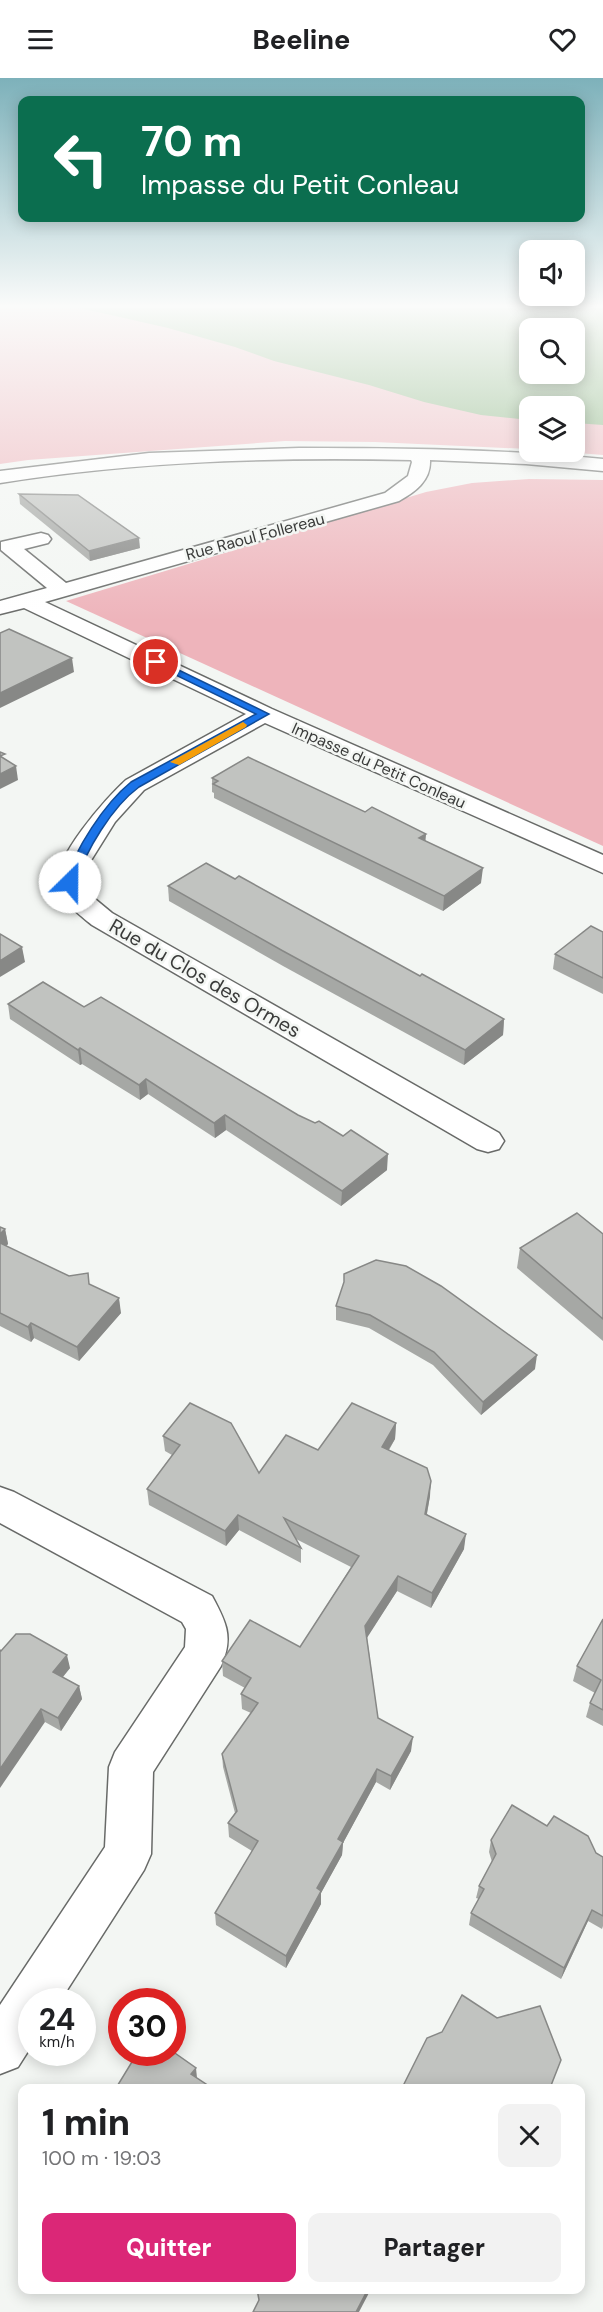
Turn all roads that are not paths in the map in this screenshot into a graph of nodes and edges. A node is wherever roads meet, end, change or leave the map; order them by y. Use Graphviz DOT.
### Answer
graph roads {
  1 [pos="419,454"];
  2 [pos="603,465"];
  3 [pos="0,477"];
  4 [pos="41,539"];
  5 [pos="62,590"];
  6 [pos="26,601"];
  7 [pos="0,608"];
  8 [pos="264,714"];
  9 [pos="603,865"];
  10 [pos="488,1141"];
  11 [pos="0,1504"];
  12 [pos="0,2049"];
  1 -- 2 [label="street"];
  1 -- 3 [label="street"];
  1 -- 5 [label="street, Rue Raoul Follereau"];
  4 -- 5 [label="street"];
  5 -- 6 [label="street, Rue Raoul Follereau"];
  6 -- 7 [label="street, Rue Raoul Follereau"];
  6 -- 8 [label="street, Impasse du Petit Conleau"];
  8 -- 9 [label="street, Impasse du Petit Conleau"];
  8 -- 10 [label="street, Rue du Clos des Ormes"];
  11 -- 12 [label="street"];
}
